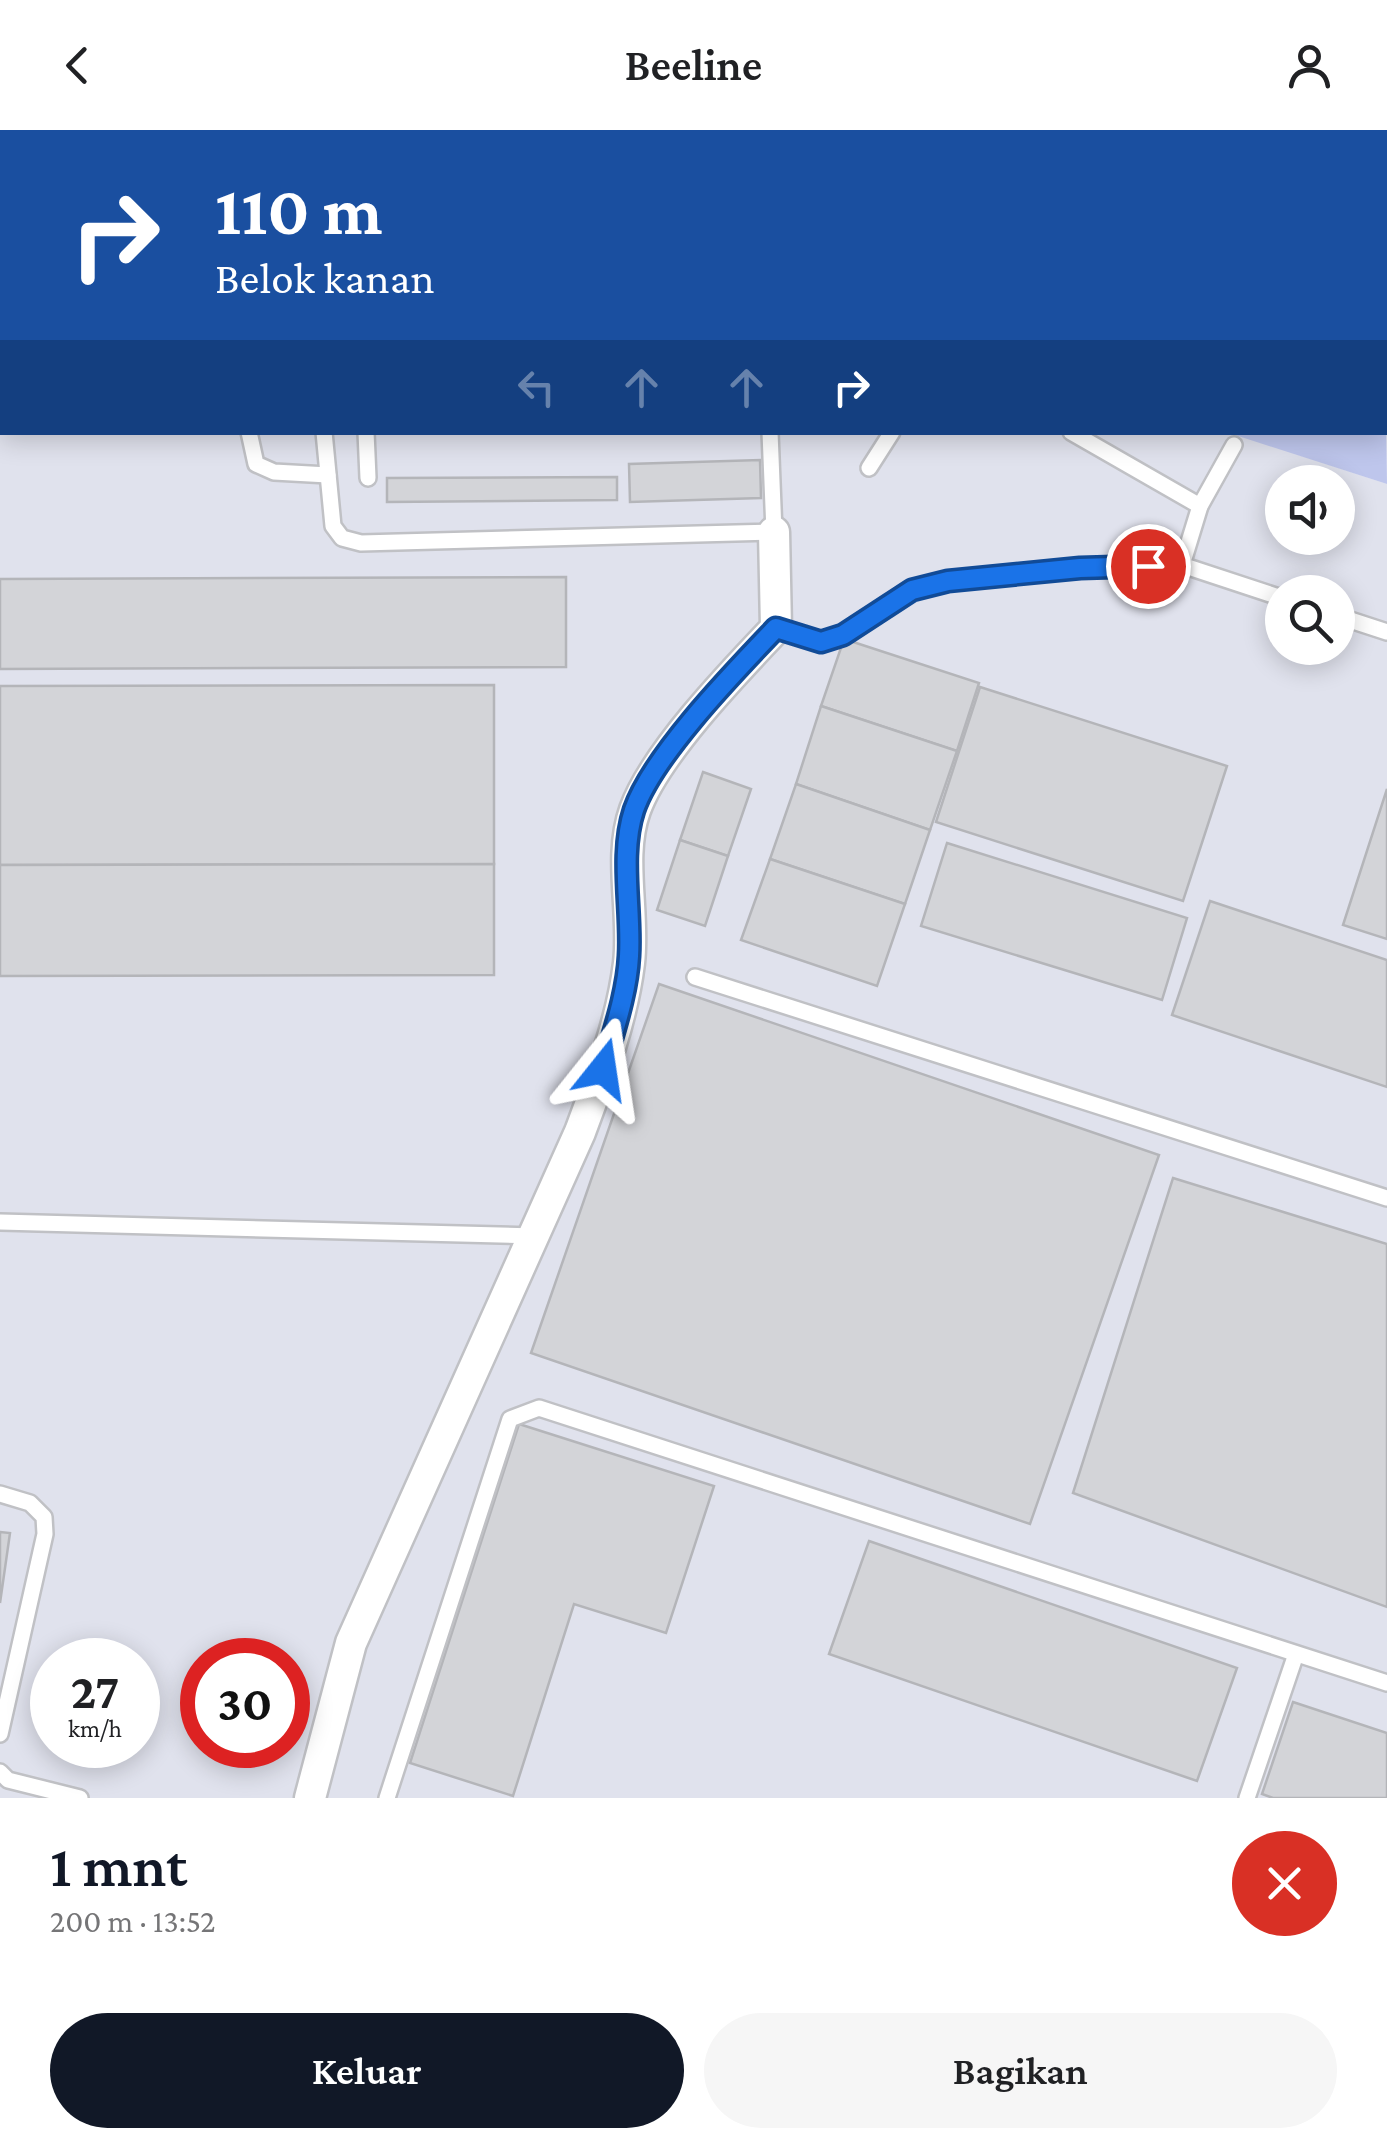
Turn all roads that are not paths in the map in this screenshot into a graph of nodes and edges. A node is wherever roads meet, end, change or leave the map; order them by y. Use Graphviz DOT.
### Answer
graph roads {
  1 [pos="250,435"];
  2 [pos="324,435"];
  3 [pos="366,435"];
  4 [pos="770,435"];
  5 [pos="890,435"];
  6 [pos="1076,435"];
  7 [pos="1234,445"];
  8 [pos="869,468"];
  9 [pos="328,475"];
  10 [pos="368,478"];
  11 [pos="1200,506"];
  12 [pos="774,532"];
  13 [pos="1182,564"];
  14 [pos="1265,592"];
  15 [pos="1355,622"];
  16 [pos="776,628"];
  17 [pos="1387,632"];
  18 [pos="695,977"];
  19 [pos="1387,1198"];
  20 [pos="0,1222"];
  21 [pos="534,1236"];
  22 [pos="0,1494"];
  23 [pos="1296,1654"];
  24 [pos="1387,1684"];
  25 [pos="0,1734"];
  26 [pos="0,1772"];
  27 [pos="80,1798"];
  28 [pos="310,1798"];
  29 [pos="388,1798"];
  30 [pos="1247,1798"];
  1 -- 9 [label="lane"];
  2 -- 9 [label="lane"];
  3 -- 10 [label="lane"];
  4 -- 12 [label="lane"];
  5 -- 8 [label="lane"];
  6 -- 11 [label="lane"];
  7 -- 11 [label="lane"];
  9 -- 12 [label="lane"];
  11 -- 13 [label="lane"];
  12 -- 16 [label="street"];
  13 -- 14 [label="lane"];
  13 -- 16 [label="lane"];
  15 -- 17 [label="lane"];
  16 -- 21 [label="street"];
  18 -- 19 [label="lane"];
  20 -- 21 [label="lane"];
  21 -- 28 [label="street"];
  22 -- 25 [label="lane"];
  23 -- 24 [label="lane"];
  23 -- 29 [label="lane"];
  23 -- 30 [label="lane"];
  26 -- 27 [label="lane"];
}
